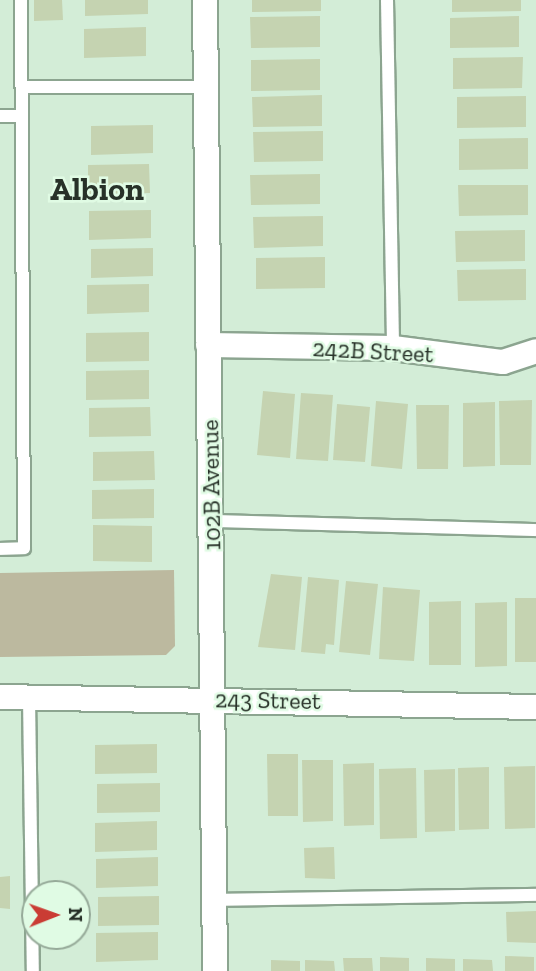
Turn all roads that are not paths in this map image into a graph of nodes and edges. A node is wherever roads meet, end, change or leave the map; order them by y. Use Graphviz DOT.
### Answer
graph roads {
  1 [pos="21,0"];
  2 [pos="205,0"];
  3 [pos="387,0"];
  4 [pos="206,87"];
  5 [pos="22,88"];
  6 [pos="0,116"];
  7 [pos="22,116"];
  8 [pos="208,345"];
  9 [pos="393,348"];
  10 [pos="536,351"];
  11 [pos="213,520"];
  12 [pos="536,530"];
  13 [pos="0,549"];
  14 [pos="0,697"];
  15 [pos="29,697"];
  16 [pos="214,699"];
  17 [pos="536,707"];
  18 [pos="536,895"];
  19 [pos="215,900"];
  20 [pos="33,971"];
  21 [pos="215,971"];
  1 -- 5 [label="lane"];
  2 -- 4 [label="street, 102B Avenue"];
  3 -- 9 [label="lane"];
  4 -- 5 [label="lane"];
  4 -- 8 [label="street, 102B Avenue"];
  5 -- 7 [label="lane"];
  6 -- 7 [label="lane"];
  7 -- 13 [label="lane"];
  8 -- 9 [label="street, 242B Street"];
  8 -- 11 [label="street, 102B Avenue"];
  9 -- 10 [label="street, 242B Street"];
  11 -- 12 [label="lane"];
  11 -- 16 [label="street, 102B Avenue"];
  14 -- 15 [label="street, 243 Street"];
  15 -- 16 [label="street, 243 Street"];
  15 -- 20 [label="lane"];
  16 -- 17 [label="street, 243 Street"];
  16 -- 19 [label="street, 102B Avenue"];
  18 -- 19 [label="lane"];
  19 -- 21 [label="street, 102B Avenue"];
}
